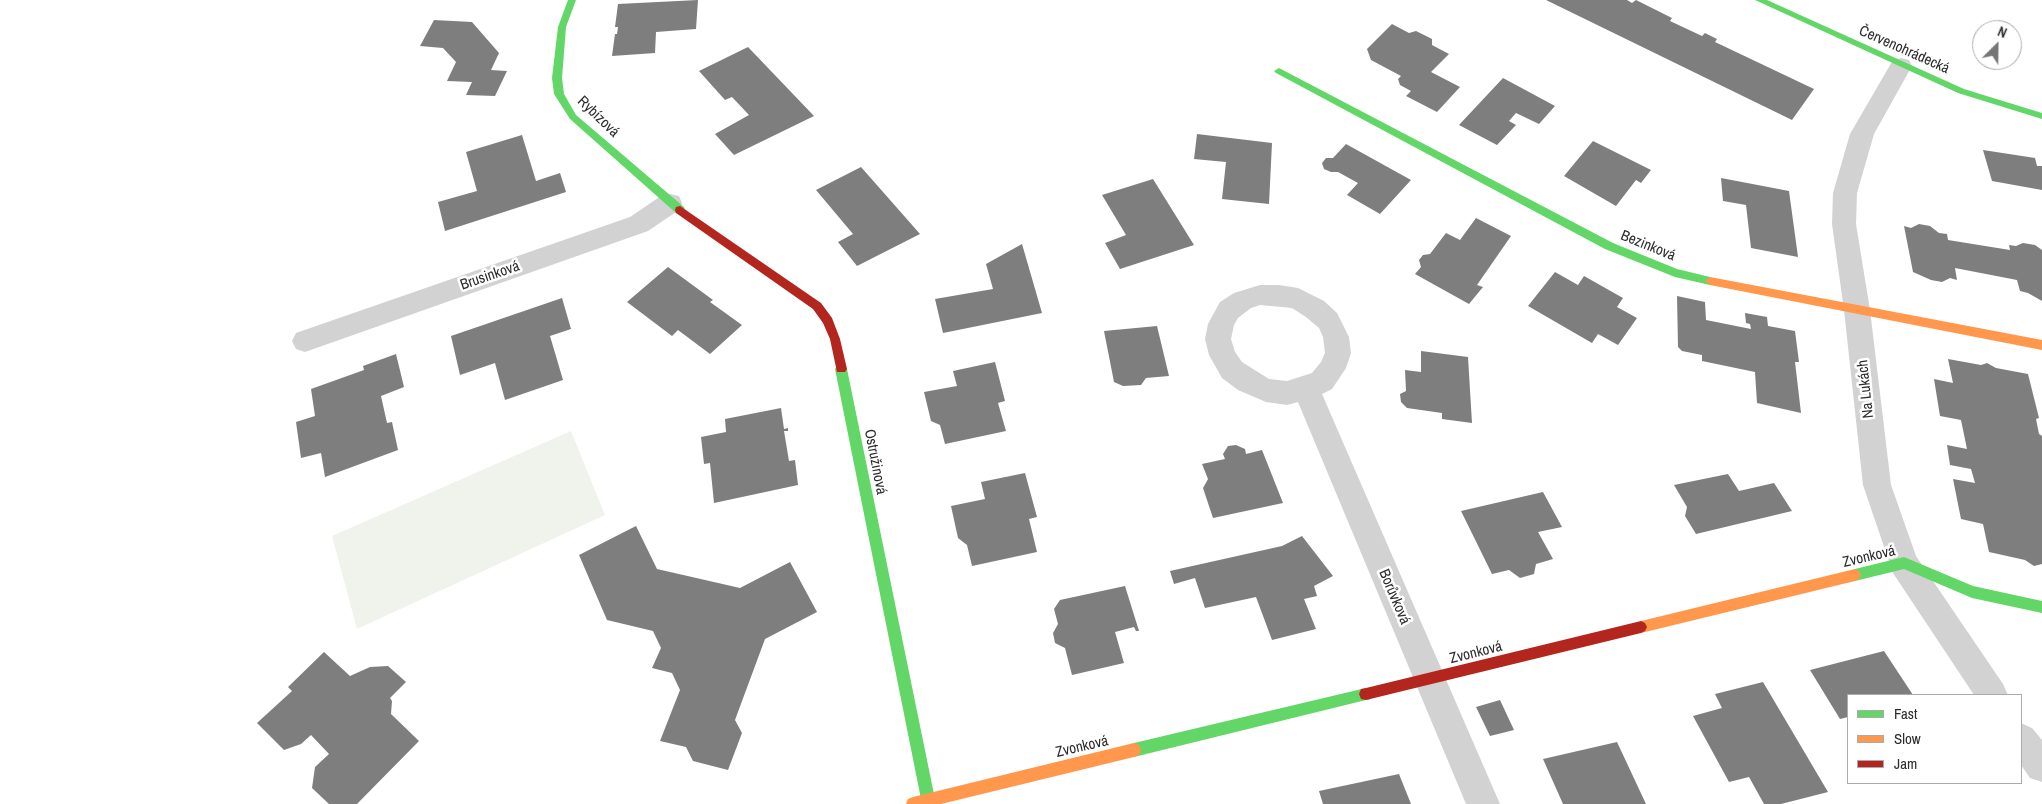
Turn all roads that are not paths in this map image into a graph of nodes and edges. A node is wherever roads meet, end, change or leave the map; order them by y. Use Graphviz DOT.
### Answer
graph roads {
  1 [pos="572,0"];
  2 [pos="1759,0"];
  3 [pos="1901,66"];
  4 [pos="1279,71"];
  5 [pos="2042,116"];
  6 [pos="670,202"];
  7 [pos="1857,310"];
  8 [pos="305,341"];
  9 [pos="2042,345"];
  10 [pos="1306,389"];
  11 [pos="1904,564"];
  12 [pos="2042,607"];
  13 [pos="1429,680"];
  14 [pos="1991,694"];
  15 [pos="2022,740"];
  16 [pos="2042,766"];
  17 [pos="929,802"];
  18 [pos="912,804"];
  19 [pos="1484,804"];
  1 -- 6 [label="street, Rybízová"];
  2 -- 3 [label="street, Červenohrádecká"];
  3 -- 5 [label="street, Červenohrádecká"];
  3 -- 7 [label="street, Na Lukách"];
  4 -- 7 [label="street, Bezinková"];
  6 -- 8 [label="street, Brusinková"];
  6 -- 17 [label="street, Ostružinová"];
  7 -- 9 [label="street, Bezinková"];
  7 -- 11 [label="street, Na Lukách"];
  10 -- 10 [label="street"];
  10 -- 13 [label="street, Borůvková"];
  11 -- 12 [label="street, Zvonková"];
  11 -- 13 [label="street, Zvonková"];
  11 -- 14 [label="street, Na Lukách"];
  13 -- 17 [label="street, Zvonková"];
  13 -- 19 [label="street, Borůvková"];
  15 -- 16 [label="street"];
  17 -- 18 [label="street, Zvonková"];
}
